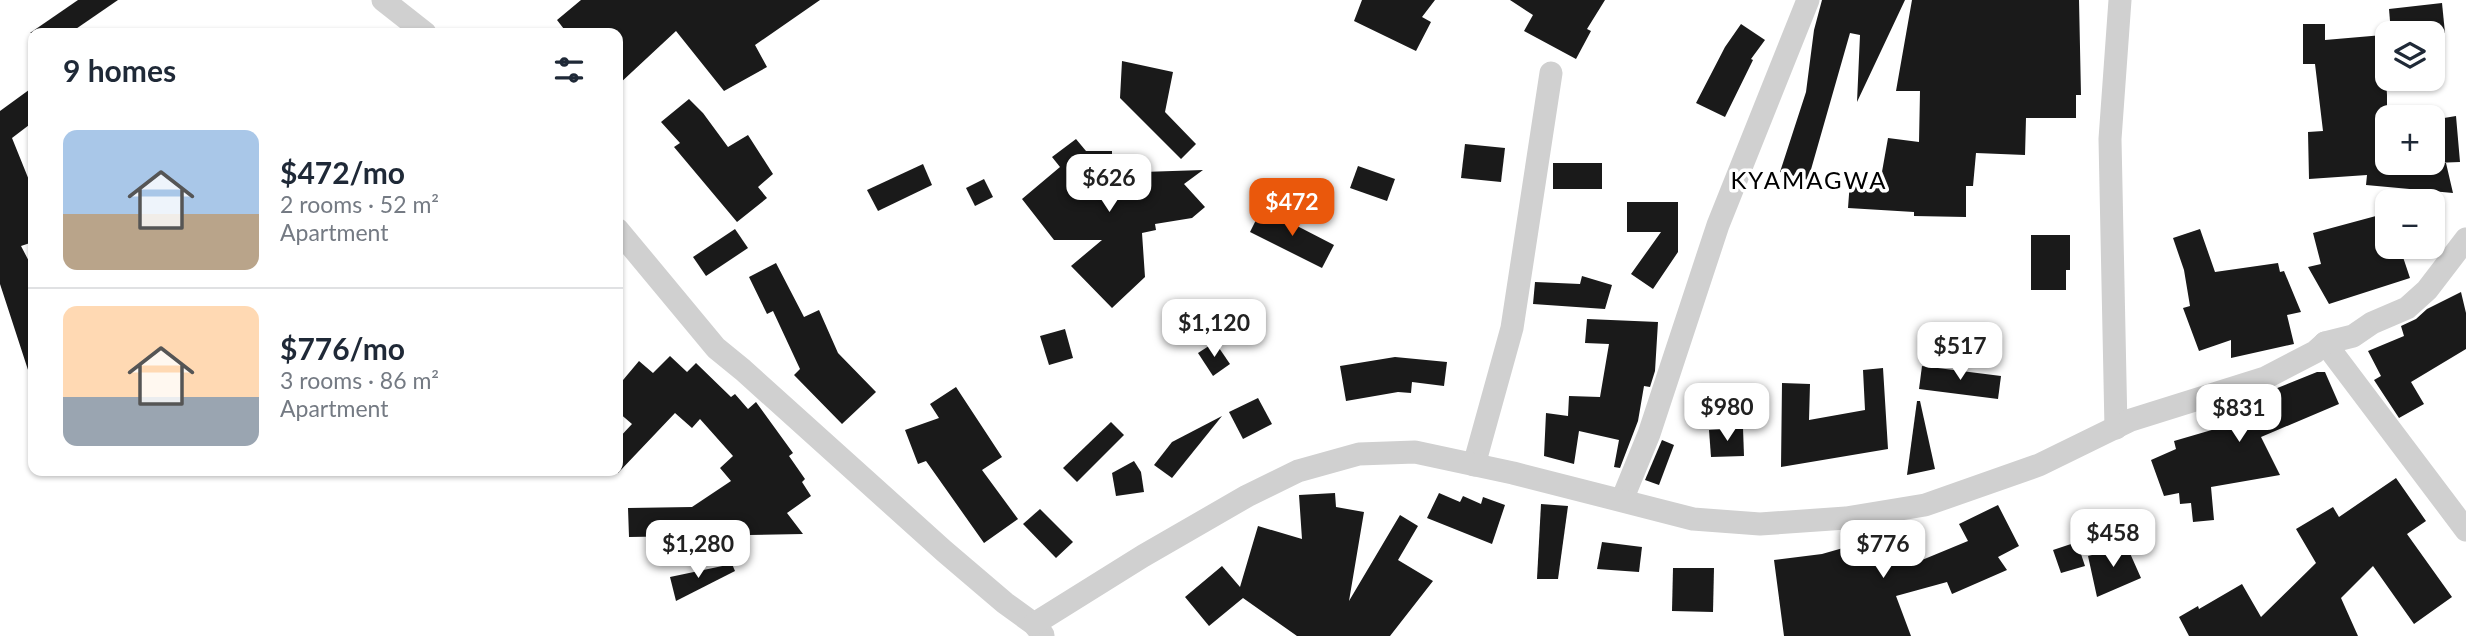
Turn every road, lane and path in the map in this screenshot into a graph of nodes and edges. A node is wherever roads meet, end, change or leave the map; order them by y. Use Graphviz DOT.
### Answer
graph roads {
  1 [pos="383,0"];
  2 [pos="1808,0"];
  3 [pos="2120,0"];
  4 [pos="419,28"];
  5 [pos="1551,73"];
  6 [pos="623,236"];
  7 [pos="2466,239"];
  8 [pos="2325,343"];
  9 [pos="2116,428"];
  10 [pos="1474,465"];
  11 [pos="1622,500"];
  12 [pos="2466,530"];
  13 [pos="1039,630"];
  1 -- 4 [label="street"];
  2 -- 11 [label="street"];
  3 -- 9 [label="street"];
  5 -- 10 [label="street"];
  6 -- 13 [label="street"];
  7 -- 8 [label="street"];
  8 -- 9 [label="street"];
  8 -- 12 [label="street"];
  9 -- 11 [label="street"];
  10 -- 11 [label="street"];
  10 -- 13 [label="street"];
}
